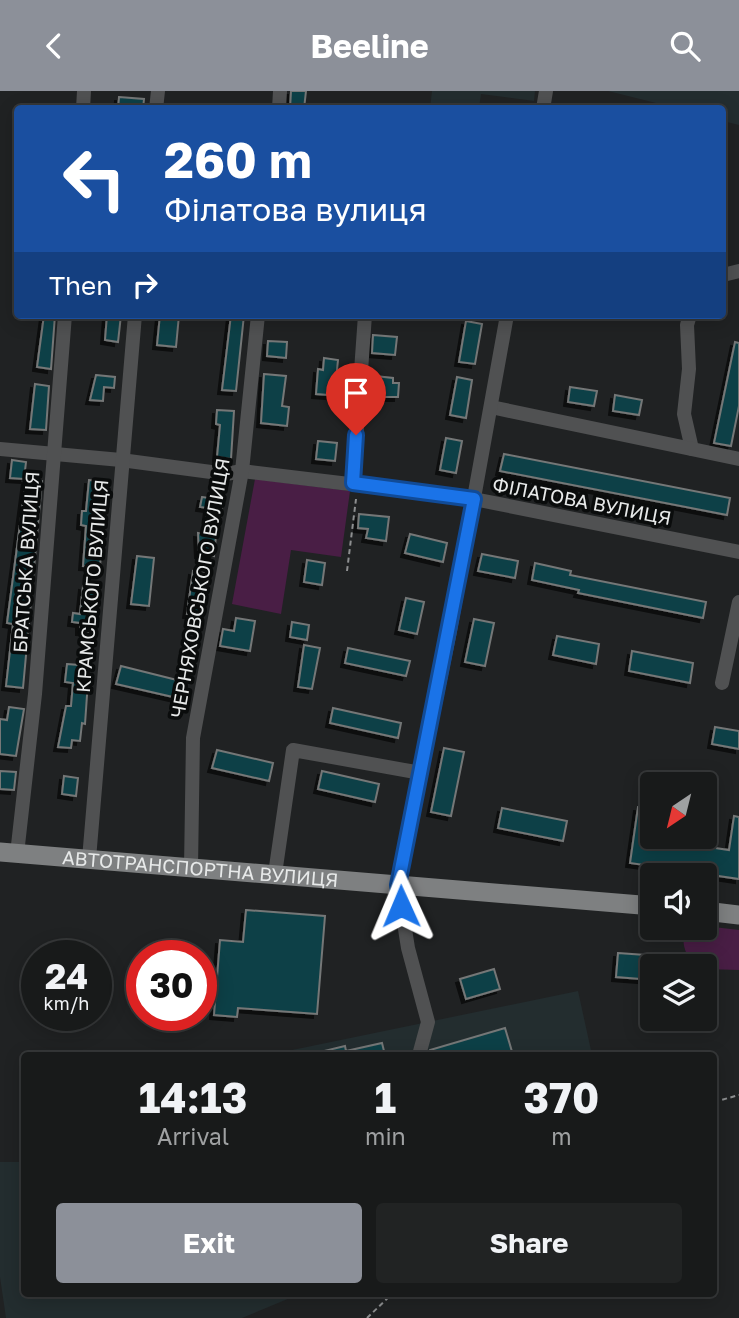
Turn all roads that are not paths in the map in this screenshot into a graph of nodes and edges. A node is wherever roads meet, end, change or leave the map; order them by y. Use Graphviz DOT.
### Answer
graph roads {
  1 [pos="65,319"];
  2 [pos="135,319"];
  3 [pos="258,319"];
  4 [pos="365,319"];
  5 [pos="506,319"];
  6 [pos="689,319"];
  7 [pos="491,407"];
  8 [pos="0,449"];
  9 [pos="692,449"];
  10 [pos="53,455"];
  11 [pos="121,460"];
  12 [pos="739,460"];
  13 [pos="242,471"];
  14 [pos="355,483"];
  15 [pos="474,499"];
  16 [pos="739,552"];
  17 [pos="739,602"];
  18 [pos="722,683"];
  19 [pos="421,773"];
  20 [pos="8,853"];
  21 [pos="89,859"];
  22 [pos="191,868"];
  23 [pos="275,874"];
  24 [pos="398,885"];
  25 [pos="640,905"];
  26 [pos="717,912"];
  27 [pos="739,915"];
  28 [pos="420,1052"];
  1 -- 10 [label="street, БРАТСЬКА ВУЛИЦЯ"];
  2 -- 11 [label="street, КРАМСЬКОГО ВУЛИЦЯ"];
  3 -- 13 [label="street, ЧЕРНЯХОВСЬКОГО ВУЛИЦЯ"];
  4 -- 14 [label="street"];
  5 -- 7 [label="street"];
  6 -- 9 [label="street"];
  7 -- 9 [label="street"];
  7 -- 15 [label="street"];
  8 -- 10 [label="street, ФІЛАТОВА ВУЛИЦЯ"];
  9 -- 12 [label="street"];
  10 -- 11 [label="street, ФІЛАТОВА ВУЛИЦЯ"];
  10 -- 20 [label="street, БРАТСЬКА ВУЛИЦЯ"];
  11 -- 13 [label="street, ФІЛАТОВА ВУЛИЦЯ"];
  11 -- 21 [label="street, КРАМСЬКОГО ВУЛИЦЯ"];
  13 -- 14 [label="street, ФІЛАТОВА ВУЛИЦЯ"];
  13 -- 22 [label="street, ЧЕРНЯХОВСЬКОГО ВУЛИЦЯ"];
  14 -- 15 [label="street, ФІЛАТОВА ВУЛИЦЯ"];
  15 -- 16 [label="street, ФІЛАТОВА ВУЛИЦЯ"];
  15 -- 19 [label="street"];
  17 -- 18 [label="street"];
  19 -- 23 [label="street"];
  19 -- 24 [label="street"];
  20 -- 21 [label="main road, АВТОТРАНСПОРТНА ВУЛИЦЯ"];
  21 -- 22 [label="main road, АВТОТРАНСПОРТНА ВУЛИЦЯ"];
  22 -- 23 [label="main road, АВТОТРАНСПОРТНА ВУЛИЦЯ"];
  23 -- 24 [label="main road, АВТОТРАНСПОРТНА ВУЛИЦЯ"];
  24 -- 25 [label="main road, АВТОТРАНСПОРТНА ВУЛИЦЯ"];
  24 -- 28 [label="street"];
  26 -- 27 [label="main road"];
}
